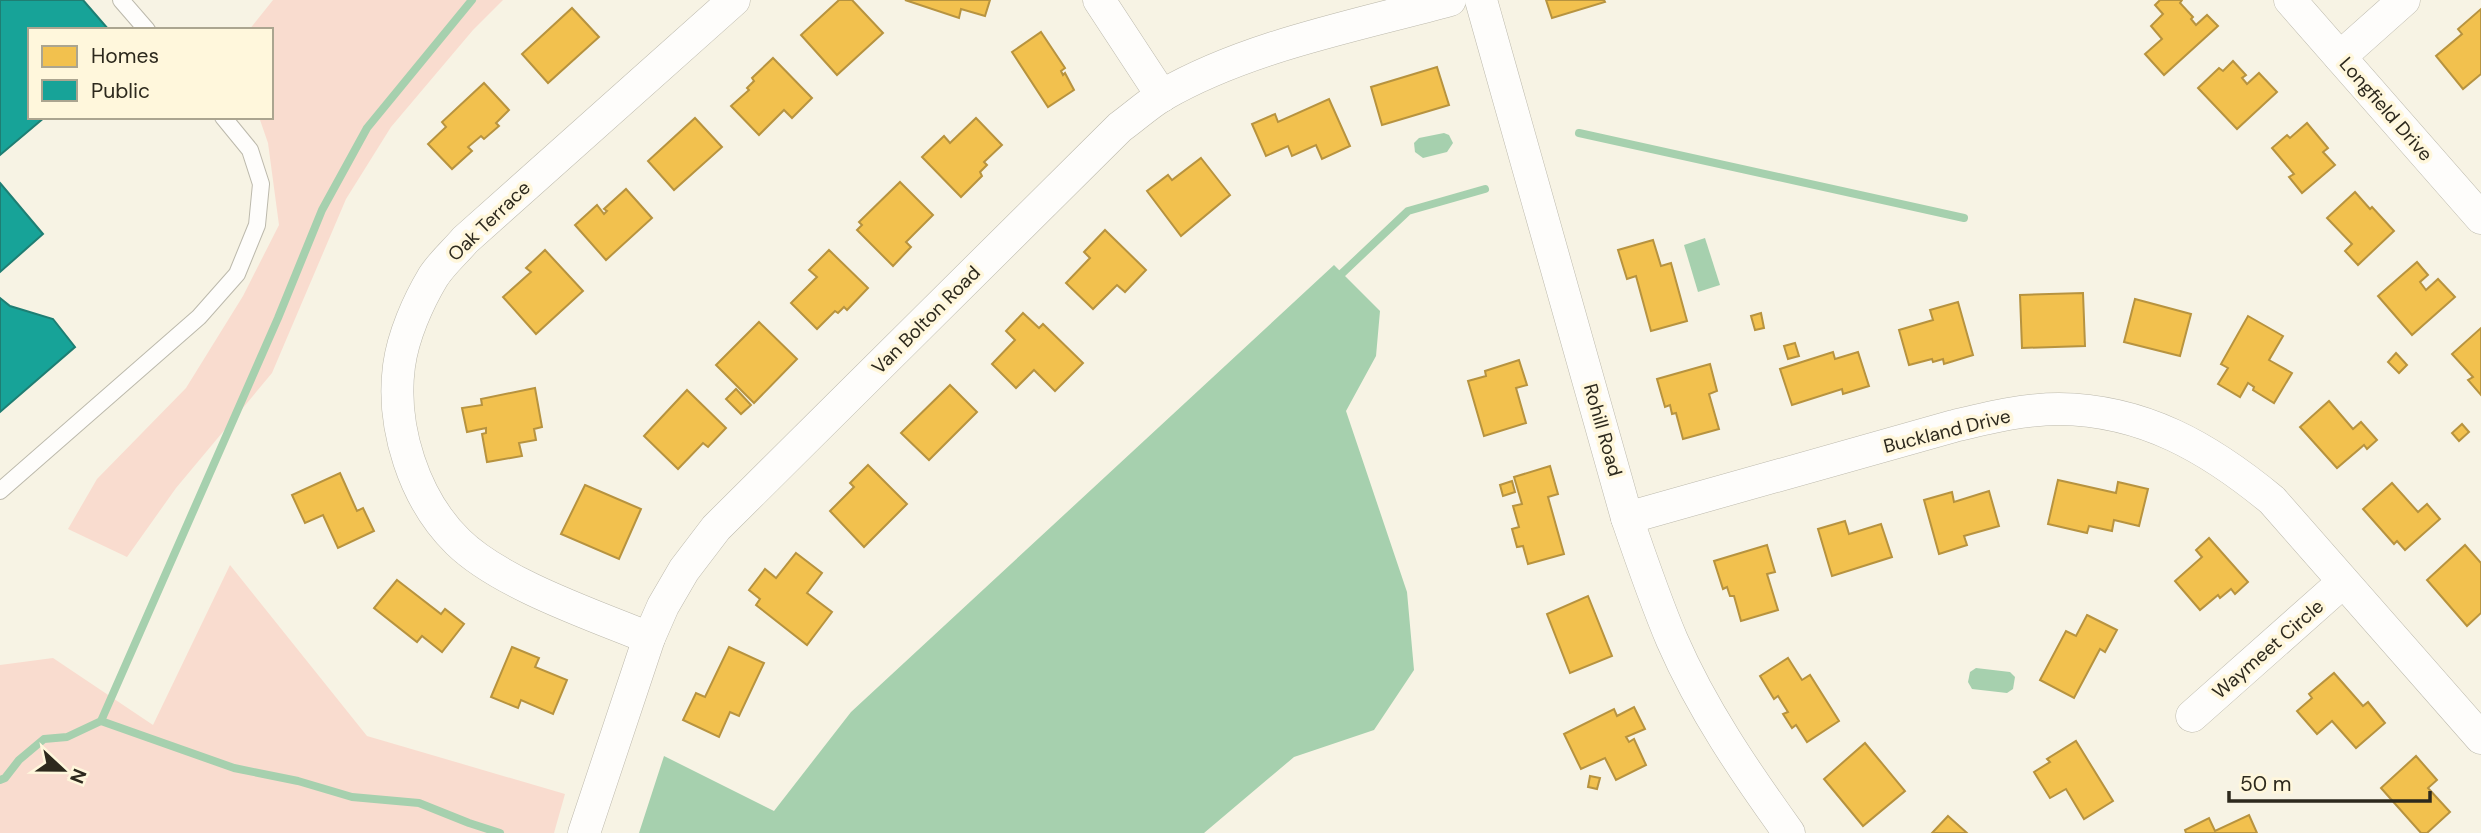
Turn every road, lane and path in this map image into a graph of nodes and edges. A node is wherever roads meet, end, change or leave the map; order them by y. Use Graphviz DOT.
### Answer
graph roads {
  1 [pos="121,0"];
  2 [pos="734,0"];
  3 [pos="1099,0"];
  4 [pos="1450,0"];
  5 [pos="1481,0"];
  6 [pos="2290,0"];
  7 [pos="2404,0"];
  8 [pos="145,28"];
  9 [pos="2340,57"];
  10 [pos="1162,96"];
  11 [pos="225,119"];
  12 [pos="2481,218"];
  13 [pos="0,491"];
  14 [pos="1628,519"];
  15 [pos="2343,582"];
  16 [pos="649,638"];
  17 [pos="2192,716"];
  18 [pos="2481,738"];
  19 [pos="584,833"];
  20 [pos="1789,833"];
  1 -- 8 [label="lane"];
  2 -- 16 [label="street, Oak Terrace"];
  3 -- 10 [label="street"];
  4 -- 10 [label="street, Van Bolton Road"];
  5 -- 14 [label="street, Rohill Road"];
  6 -- 9 [label="street, Longfield Drive"];
  7 -- 9 [label="street"];
  9 -- 12 [label="street, Longfield Drive"];
  10 -- 16 [label="street, Van Bolton Road"];
  11 -- 13 [label="lane"];
  14 -- 15 [label="street, Buckland Drive"];
  14 -- 20 [label="street, Rohill Road"];
  15 -- 17 [label="street, Waymeet Circle"];
  15 -- 18 [label="street, Buckland Drive"];
  16 -- 19 [label="street, Van Bolton Road"];
}
